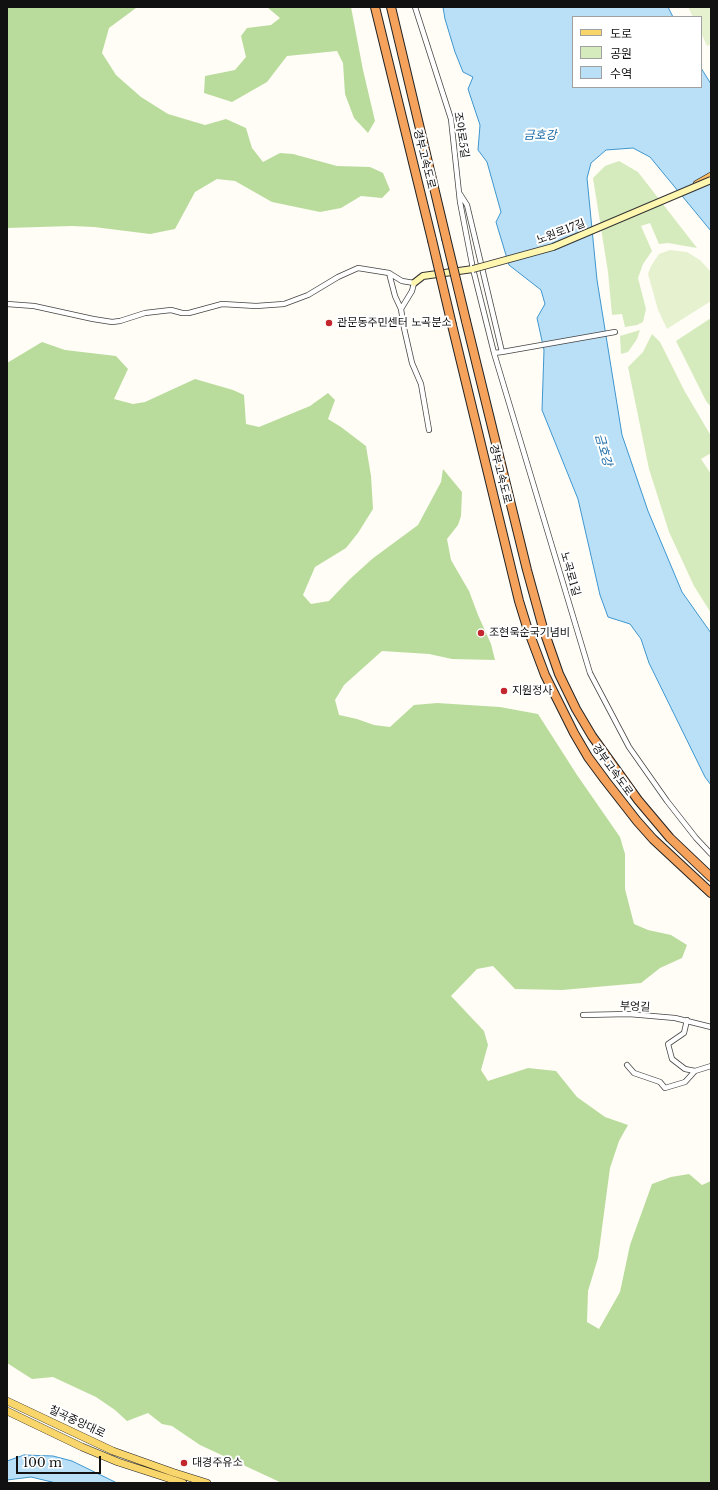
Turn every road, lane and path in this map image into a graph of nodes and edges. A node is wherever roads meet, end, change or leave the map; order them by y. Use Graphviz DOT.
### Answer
graph roads {
  1 [pos="376,7"];
  2 [pos="391,7"];
  3 [pos="415,7"];
  4 [pos="711,176"];
  5 [pos="711,181"];
  6 [pos="686,191"];
  7 [pos="460,194"];
  8 [pos="473,269"];
  9 [pos="389,273"];
  10 [pos="414,283"];
  11 [pos="7,304"];
  12 [pos="401,309"];
  13 [pos="615,332"];
  14 [pos="502,352"];
  15 [pos="494,353"];
  16 [pos="429,430"];
  17 [pos="711,854"];
  18 [pos="711,877"];
  19 [pos="711,893"];
  20 [pos="583,1016"];
  21 [pos="687,1020"];
  22 [pos="711,1027"];
  23 [pos="626,1066"];
  24 [pos="711,1066"];
  25 [pos="695,1070"];
  26 [pos="7,1401"];
  27 [pos="7,1411"];
  28 [pos="183,1483"];
  29 [pos="207,1483"];
  1 -- 19 [label="highway, 경부고속도로, bridge"];
  2 -- 18 [label="highway, 경부고속도로, bridge"];
  3 -- 7 [label="street, 조야로5길"];
  4 -- 6 [label="highway, bridge"];
  5 -- 6 [label="highway, bridge"];
  6 -- 8 [label="main road, 노원로17길, bridge"];
  7 -- 8 [label="street, 조야로5길"];
  7 -- 14 [label="street"];
  8 -- 10 [label="main road, 노원로17길"];
  8 -- 15 [label="street, 노곡로1길"];
  9 -- 10 [label="street"];
  9 -- 11 [label="street"];
  9 -- 12 [label="street"];
  10 -- 12 [label="street"];
  12 -- 16 [label="street"];
  13 -- 14 [label="street"];
  14 -- 15 [label="street"];
  15 -- 17 [label="street, 노곡로1길"];
  20 -- 21 [label="street, 부엉길"];
  21 -- 22 [label="street, 부엉길"];
  21 -- 25 [label="street"];
  23 -- 25 [label="street"];
  24 -- 25 [label="street"];
  26 -- 29 [label="main road, 칠곡중앙대로"];
  27 -- 28 [label="main road, 칠곡중앙대로"];
}
